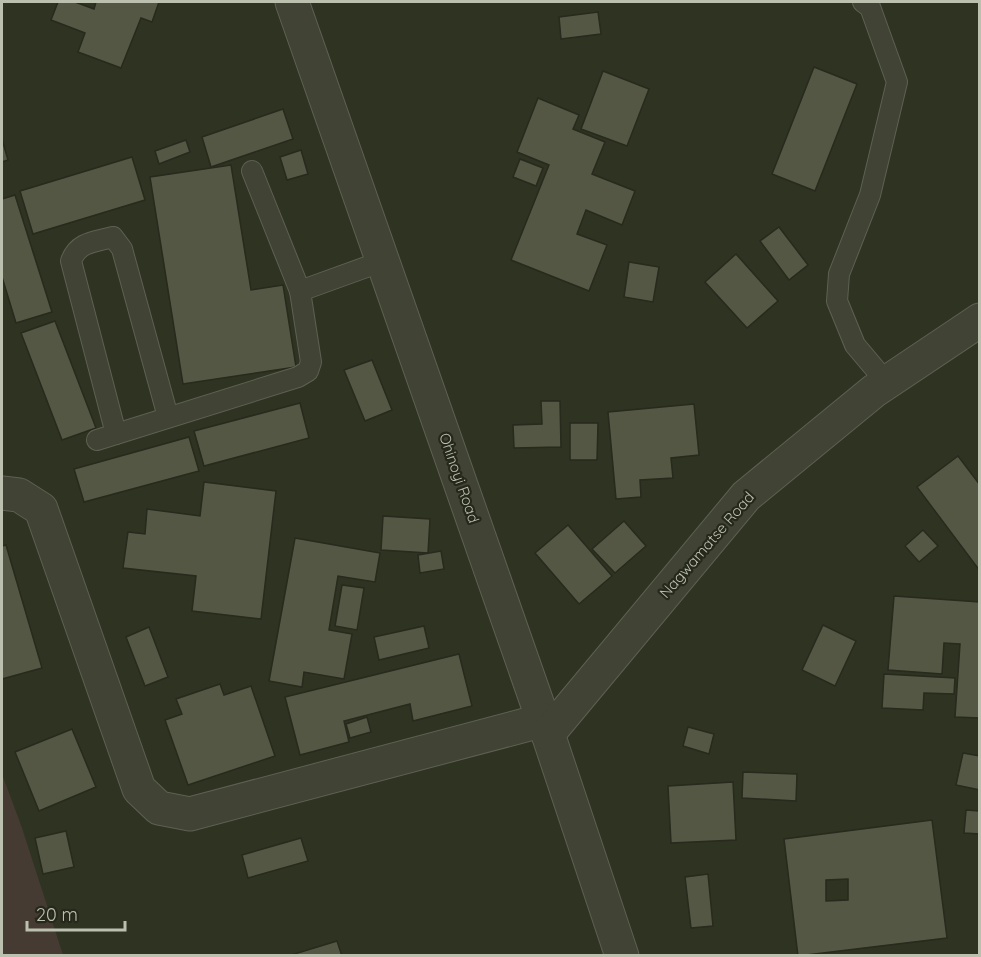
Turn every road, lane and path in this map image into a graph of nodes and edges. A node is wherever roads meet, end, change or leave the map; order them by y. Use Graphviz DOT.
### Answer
graph roads {
  1 [pos="292,2"];
  2 [pos="863,2"];
  3 [pos="252,171"];
  4 [pos="383,261"];
  5 [pos="300,291"];
  6 [pos="980,320"];
  7 [pos="887,383"];
  8 [pos="168,417"];
  9 [pos="116,434"];
  10 [pos="97,440"];
  11 [pos="2,493"];
  12 [pos="546,727"];
  13 [pos="622,956"];
  1 -- 4 [label="street, Ohinoyi Road"];
  2 -- 7 [label="lane"];
  3 -- 5 [label="lane"];
  4 -- 5 [label="lane"];
  4 -- 12 [label="street, Ohinoyi Road"];
  5 -- 8 [label="lane"];
  6 -- 7 [label="street, Nagwamatse Road"];
  7 -- 12 [label="street, Nagwamatse Road"];
  8 -- 9 [label="lane"];
  8 -- 9 [label="lane"];
  9 -- 10 [label="lane"];
  11 -- 12 [label="street"];
  12 -- 13 [label="street, Ohinoyi Road"];
}
